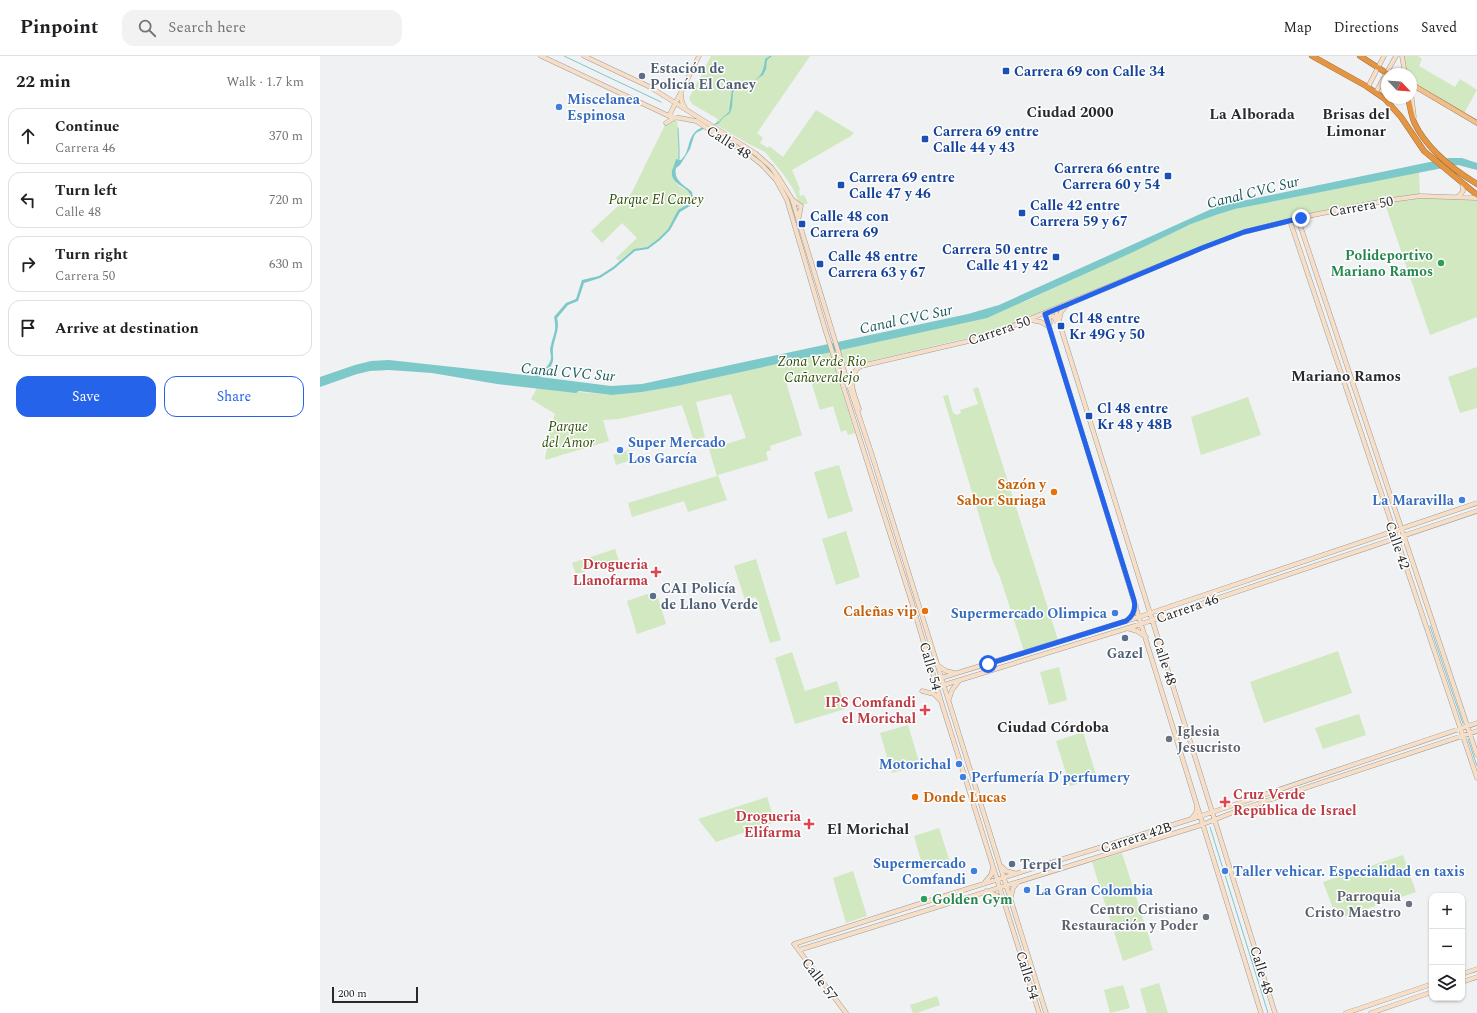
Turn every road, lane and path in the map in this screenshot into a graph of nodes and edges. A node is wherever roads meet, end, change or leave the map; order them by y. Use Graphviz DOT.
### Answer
graph roads {
  1 [pos="542,56"];
  2 [pos="584,56"];
  3 [pos="699,56"];
  4 [pos="1312,56"];
  5 [pos="1360,56"];
  6 [pos="1384,56"];
  7 [pos="1396,56"];
  8 [pos="1402,56"];
  9 [pos="1378,67"];
  10 [pos="1391,68"];
  11 [pos="1404,68"];
  12 [pos="1381,69"];
  13 [pos="1381,84"];
  14 [pos="1368,87"];
  15 [pos="1417,88"];
  16 [pos="682,91"];
  17 [pos="1376,92"];
  18 [pos="676,103"];
  19 [pos="1410,104"];
  20 [pos="1412,104"];
  21 [pos="685,108"];
  22 [pos="669,116"];
  23 [pos="676,118"];
  24 [pos="697,118"];
  25 [pos="1414,121"];
  26 [pos="1477,122"];
  27 [pos="666,123"];
  28 [pos="778,179"];
  29 [pos="1462,183"];
  30 [pos="1477,184"];
  31 [pos="1477,195"];
  32 [pos="1454,197"];
  33 [pos="1477,198"];
  34 [pos="1298,218"];
  35 [pos="1290,221"];
  36 [pos="1068,304"];
  37 [pos="1055,310"];
  38 [pos="1045,314"];
  39 [pos="828,319"];
  40 [pos="822,320"];
  41 [pos="1027,321"];
  42 [pos="1059,322"];
  43 [pos="1049,327"];
  44 [pos="1061,330"];
  45 [pos="1051,332"];
  46 [pos="843,377"];
  47 [pos="851,383"];
  48 [pos="871,452"];
  49 [pos="1477,503"];
  50 [pos="1477,511"];
  51 [pos="1401,528"];
  52 [pos="1394,531"];
  53 [pos="1404,535"];
  54 [pos="1396,538"];
  55 [pos="1136,606"];
  56 [pos="1150,613"];
  57 [pos="1139,617"];
  58 [pos="1152,620"];
  59 [pos="1126,621"];
  60 [pos="1142,624"];
  61 [pos="1127,628"];
  62 [pos="1146,637"];
  63 [pos="988,664"];
  64 [pos="937,665"];
  65 [pos="990,671"];
  66 [pos="959,673"];
  67 [pos="941,678"];
  68 [pos="961,680"];
  69 [pos="937,686"];
  70 [pos="944,686"];
  71 [pos="922,692"];
  72 [pos="949,700"];
  73 [pos="941,701"];
  74 [pos="1477,723"];
  75 [pos="1467,727"];
  76 [pos="1460,729"];
  77 [pos="1477,730"];
  78 [pos="1470,733"];
  79 [pos="1463,735"];
  80 [pos="1477,755"];
  81 [pos="1477,778"];
  82 [pos="1197,804"];
  83 [pos="1213,813"];
  84 [pos="1201,816"];
  85 [pos="1214,819"];
  86 [pos="1190,820"];
  87 [pos="1204,824"];
  88 [pos="1192,827"];
  89 [pos="1207,836"];
  90 [pos="992,860"];
  91 [pos="1000,863"];
  92 [pos="1030,869"];
  93 [pos="1019,873"];
  94 [pos="1004,877"];
  95 [pos="1032,878"];
  96 [pos="998,879"];
  97 [pos="1020,881"];
  98 [pos="983,884"];
  99 [pos="1006,885"];
  100 [pos="1000,887"];
  101 [pos="986,891"];
  102 [pos="1011,902"];
  103 [pos="1005,903"];
  104 [pos="794,944"];
  105 [pos="799,950"];
  106 [pos="1477,969"];
  107 [pos="1465,973"];
  108 [pos="1477,977"];
  109 [pos="1465,981"];
  110 [pos="1429,985"];
  111 [pos="1429,993"];
  112 [pos="846,1013"];
  113 [pos="1039,1013"];
  114 [pos="1046,1013"];
  115 [pos="1261,1013"];
  116 [pos="1275,1013"];
  117 [pos="1346,1013"];
  118 [pos="1370,1013"];
  1 -- 22 [label="street, Calle 48"];
  2 -- 18 [label="street, Calle 48"];
  3 -- 16 [label="street"];
  4 -- 14 [label="highway"];
  5 -- 9 [label="highway"];
  6 -- 9 [label="street"];
  7 -- 10 [label="street"];
  8 -- 11 [label="street"];
  9 -- 12 [label="highway"];
  9 -- 14 [label="street"];
  13 -- 17 [label="street"];
  14 -- 17 [label="highway"];
  15 -- 26 [label="main road"];
  16 -- 18 [label="street"];
  16 -- 21 [label="street"];
  17 -- 29 [label="highway"];
  18 -- 21 [label="street, Calle 48"];
  18 -- 22 [label="street"];
  19 -- 25 [label="highway"];
  20 -- 25 [label="street"];
  21 -- 24 [label="street, Calle 48"];
  22 -- 23 [label="street, Calle 48"];
  23 -- 24 [label="street, Calle 48"];
  23 -- 27 [label="street"];
  24 -- 28 [label="street, Calle 48"];
  25 -- 30 [label="highway"];
  28 -- 39 [label="street, Calle 48"];
  28 -- 40 [label="street, Calle 48"];
  29 -- 31 [label="highway"];
  29 -- 32 [label="street"];
  32 -- 33 [label="street, Carrera 50"];
  32 -- 34 [label="street, Carrera 50"];
  34 -- 35 [label="street, Carrera 50"];
  34 -- 51 [label="street, Calle 42"];
  35 -- 36 [label="street, Carrera 50"];
  35 -- 52 [label="street, Calle 42"];
  36 -- 37 [label="street, Carrera 50"];
  36 -- 42 [label="street"];
  37 -- 38 [label="street, Carrera 50"];
  37 -- 42 [label="street, Calle 48"];
  38 -- 41 [label="street, Carrera 50"];
  38 -- 43 [label="street, Calle 48"];
  39 -- 46 [label="street, Calle 54"];
  40 -- 46 [label="street, Calle 54"];
  41 -- 43 [label="street"];
  41 -- 47 [label="street, Carrera 50"];
  42 -- 44 [label="street, Calle 48"];
  43 -- 45 [label="street, Calle 48"];
  44 -- 45 [label="street"];
  44 -- 56 [label="street, Calle 48"];
  45 -- 55 [label="street, Calle 48"];
  46 -- 48 [label="street, Calle 54"];
  46 -- 69 [label="street, Calle 54"];
  47 -- 48 [label="street, Calle 54"];
  48 -- 64 [label="street, Calle 54"];
  49 -- 51 [label="street, Carrera 46"];
  50 -- 53 [label="street, Carrera 46"];
  51 -- 52 [label="street, Carrera 46"];
  51 -- 53 [label="street, Calle 42"];
  52 -- 54 [label="street, Calle 42"];
  52 -- 56 [label="street, Carrera 46"];
  53 -- 54 [label="street, Carrera 46"];
  53 -- 75 [label="street, Calle 42"];
  54 -- 58 [label="street, Carrera 46"];
  54 -- 76 [label="street, Calle 42"];
  55 -- 57 [label="street, Calle 48"];
  55 -- 59 [label="street"];
  56 -- 57 [label="street, Carrera 46"];
  56 -- 58 [label="street, Calle 48"];
  57 -- 59 [label="street, Carrera 46"];
  57 -- 60 [label="street, Calle 48"];
  58 -- 60 [label="street, Carrera 46"];
  58 -- 83 [label="street, Calle 48"];
  59 -- 63 [label="street, Carrera 46"];
  60 -- 61 [label="street, Carrera 46"];
  60 -- 62 [label="street, Calle 48"];
  61 -- 62 [label="street"];
  61 -- 65 [label="street, Carrera 46"];
  62 -- 82 [label="street, Calle 48"];
  63 -- 65 [label="street"];
  63 -- 66 [label="street, Carrera 46"];
  64 -- 66 [label="street"];
  64 -- 67 [label="street, Calle 54"];
  65 -- 68 [label="street, Carrera 46"];
  66 -- 67 [label="street, Carrera 46"];
  67 -- 69 [label="street"];
  67 -- 70 [label="street, Calle 54"];
  68 -- 70 [label="street, Carrera 46"];
  68 -- 72 [label="street"];
  69 -- 70 [label="street, Carrera 46"];
  69 -- 73 [label="street, Calle 54"];
  70 -- 72 [label="street, Calle 54"];
  71 -- 73 [label="street"];
  72 -- 91 [label="street, Calle 54"];
  73 -- 90 [label="street, Calle 54"];
  74 -- 75 [label="street, Carrera 42B"];
  75 -- 76 [label="street, Carrera 42B"];
  75 -- 78 [label="street, Calle 42"];
  76 -- 79 [label="street, Calle 42"];
  76 -- 83 [label="street, Carrera 42B"];
  77 -- 78 [label="street, Carrera 42B"];
  78 -- 79 [label="street, Carrera 42B"];
  78 -- 80 [label="street, Calle 42"];
  79 -- 81 [label="street, Calle 42"];
  79 -- 85 [label="street, Carrera 42B"];
  82 -- 84 [label="street, Calle 48"];
  82 -- 86 [label="street"];
  83 -- 84 [label="street, Carrera 42B"];
  83 -- 85 [label="street, Calle 48"];
  84 -- 86 [label="street, Carrera 42B"];
  84 -- 87 [label="street, Calle 48"];
  85 -- 87 [label="street, Carrera 42B"];
  85 -- 116 [label="street, Calle 48"];
  86 -- 92 [label="street, Carrera 42B"];
  87 -- 88 [label="street, Carrera 42B"];
  87 -- 89 [label="street, Calle 48"];
  88 -- 89 [label="street"];
  88 -- 95 [label="street, Carrera 42B"];
  89 -- 115 [label="street, Calle 48"];
  90 -- 96 [label="street, Calle 54"];
  90 -- 98 [label="street"];
  91 -- 93 [label="street"];
  91 -- 94 [label="street, Calle 54"];
  92 -- 93 [label="street, Carrera 42B"];
  92 -- 95 [label="street"];
  93 -- 94 [label="street, Carrera 42B"];
  94 -- 96 [label="street, Carrera 42B"];
  94 -- 99 [label="street, Calle 54"];
  95 -- 97 [label="street, Carrera 42B"];
  96 -- 98 [label="street, Carrera 42B"];
  96 -- 100 [label="street, Calle 54"];
  97 -- 99 [label="street, Carrera 42B"];
  97 -- 102 [label="street"];
  98 -- 104 [label="street, Carrera 42B"];
  99 -- 100 [label="street, Carrera 42B"];
  99 -- 102 [label="street, Calle 54"];
  100 -- 101 [label="street, Carrera 42B"];
  100 -- 103 [label="street, Calle 54"];
  101 -- 103 [label="street"];
  101 -- 105 [label="street, Carrera 42B"];
  102 -- 114 [label="street, Calle 54"];
  103 -- 113 [label="street, Calle 54"];
  104 -- 105 [label="street, Calle 57"];
  105 -- 112 [label="street, Calle 57"];
  106 -- 107 [label="street"];
  108 -- 109 [label="street"];
  110 -- 117 [label="street"];
  111 -- 118 [label="street"];
}
